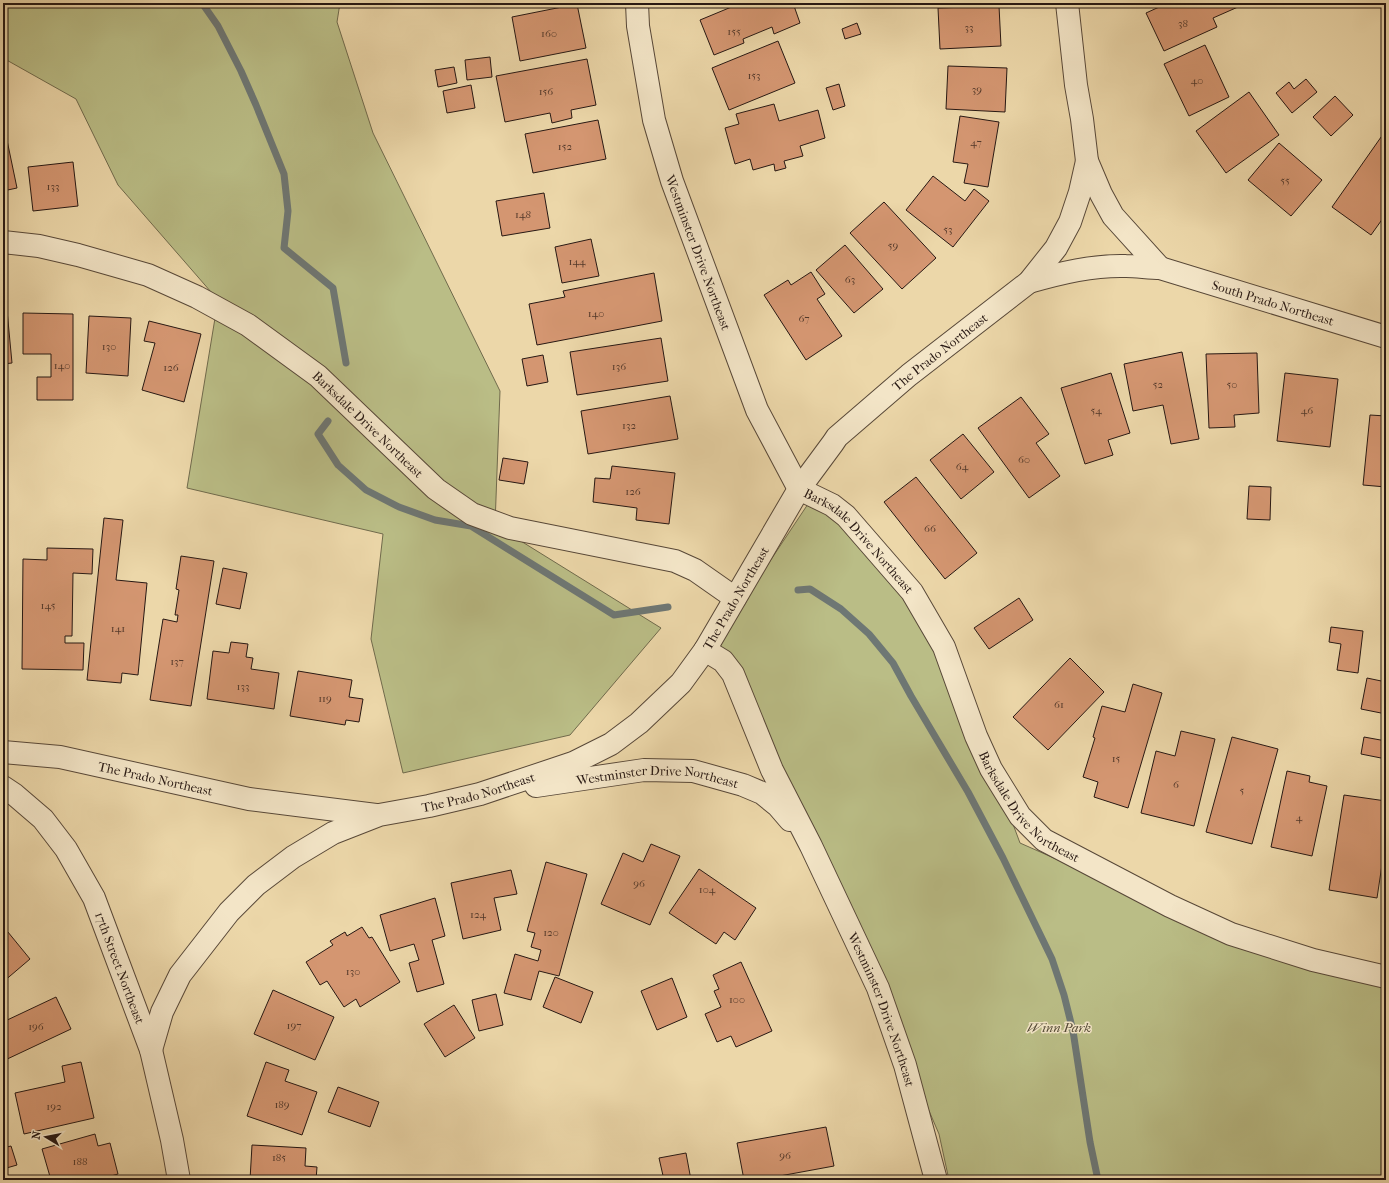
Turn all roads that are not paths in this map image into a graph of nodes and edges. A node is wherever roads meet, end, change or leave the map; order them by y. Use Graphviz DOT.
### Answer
graph roads {
  1 [pos="637,3"];
  2 [pos="1067,3"];
  3 [pos="1087,161"];
  4 [pos="3,242"];
  5 [pos="1160,268"];
  6 [pos="1029,282"];
  7 [pos="1386,337"];
  8 [pos="799,489"];
  9 [pos="735,598"];
  10 [pos="705,650"];
  11 [pos="3,752"];
  12 [pos="3,787"];
  13 [pos="480,794"];
  14 [pos="379,815"];
  15 [pos="811,846"];
  16 [pos="1386,977"];
  17 [pos="151,1050"];
  18 [pos="179,1180"];
  19 [pos="936,1180"];
  1 -- 8 [label="street, Westminster Drive Northeast"];
  2 -- 3 [label="street, The Prado Northeast"];
  3 -- 5 [label="street, The Prado Northeast"];
  3 -- 6 [label="street, The Prado Northeast"];
  4 -- 9 [label="street, Barksdale Drive Northeast"];
  5 -- 6 [label="street, The Prado Northeast"];
  5 -- 7 [label="street, South Prado Northeast"];
  6 -- 8 [label="street, The Prado Northeast"];
  8 -- 9 [label="street, The Prado Northeast"];
  8 -- 16 [label="street, Barksdale Drive Northeast"];
  9 -- 10 [label="street, The Prado Northeast"];
  10 -- 13 [label="street, The Prado Northeast"];
  10 -- 15 [label="street, Westminster Drive Northeast"];
  11 -- 14 [label="street, The Prado Northeast"];
  12 -- 17 [label="street, 17th Street Northeast"];
  13 -- 14 [label="street, The Prado Northeast"];
  13 -- 15 [label="street, Westminster Drive Northeast"];
  14 -- 17 [label="street, The Prado Northeast"];
  15 -- 19 [label="street, Westminster Drive Northeast"];
  17 -- 18 [label="street, 17th Street Northeast"];
}
